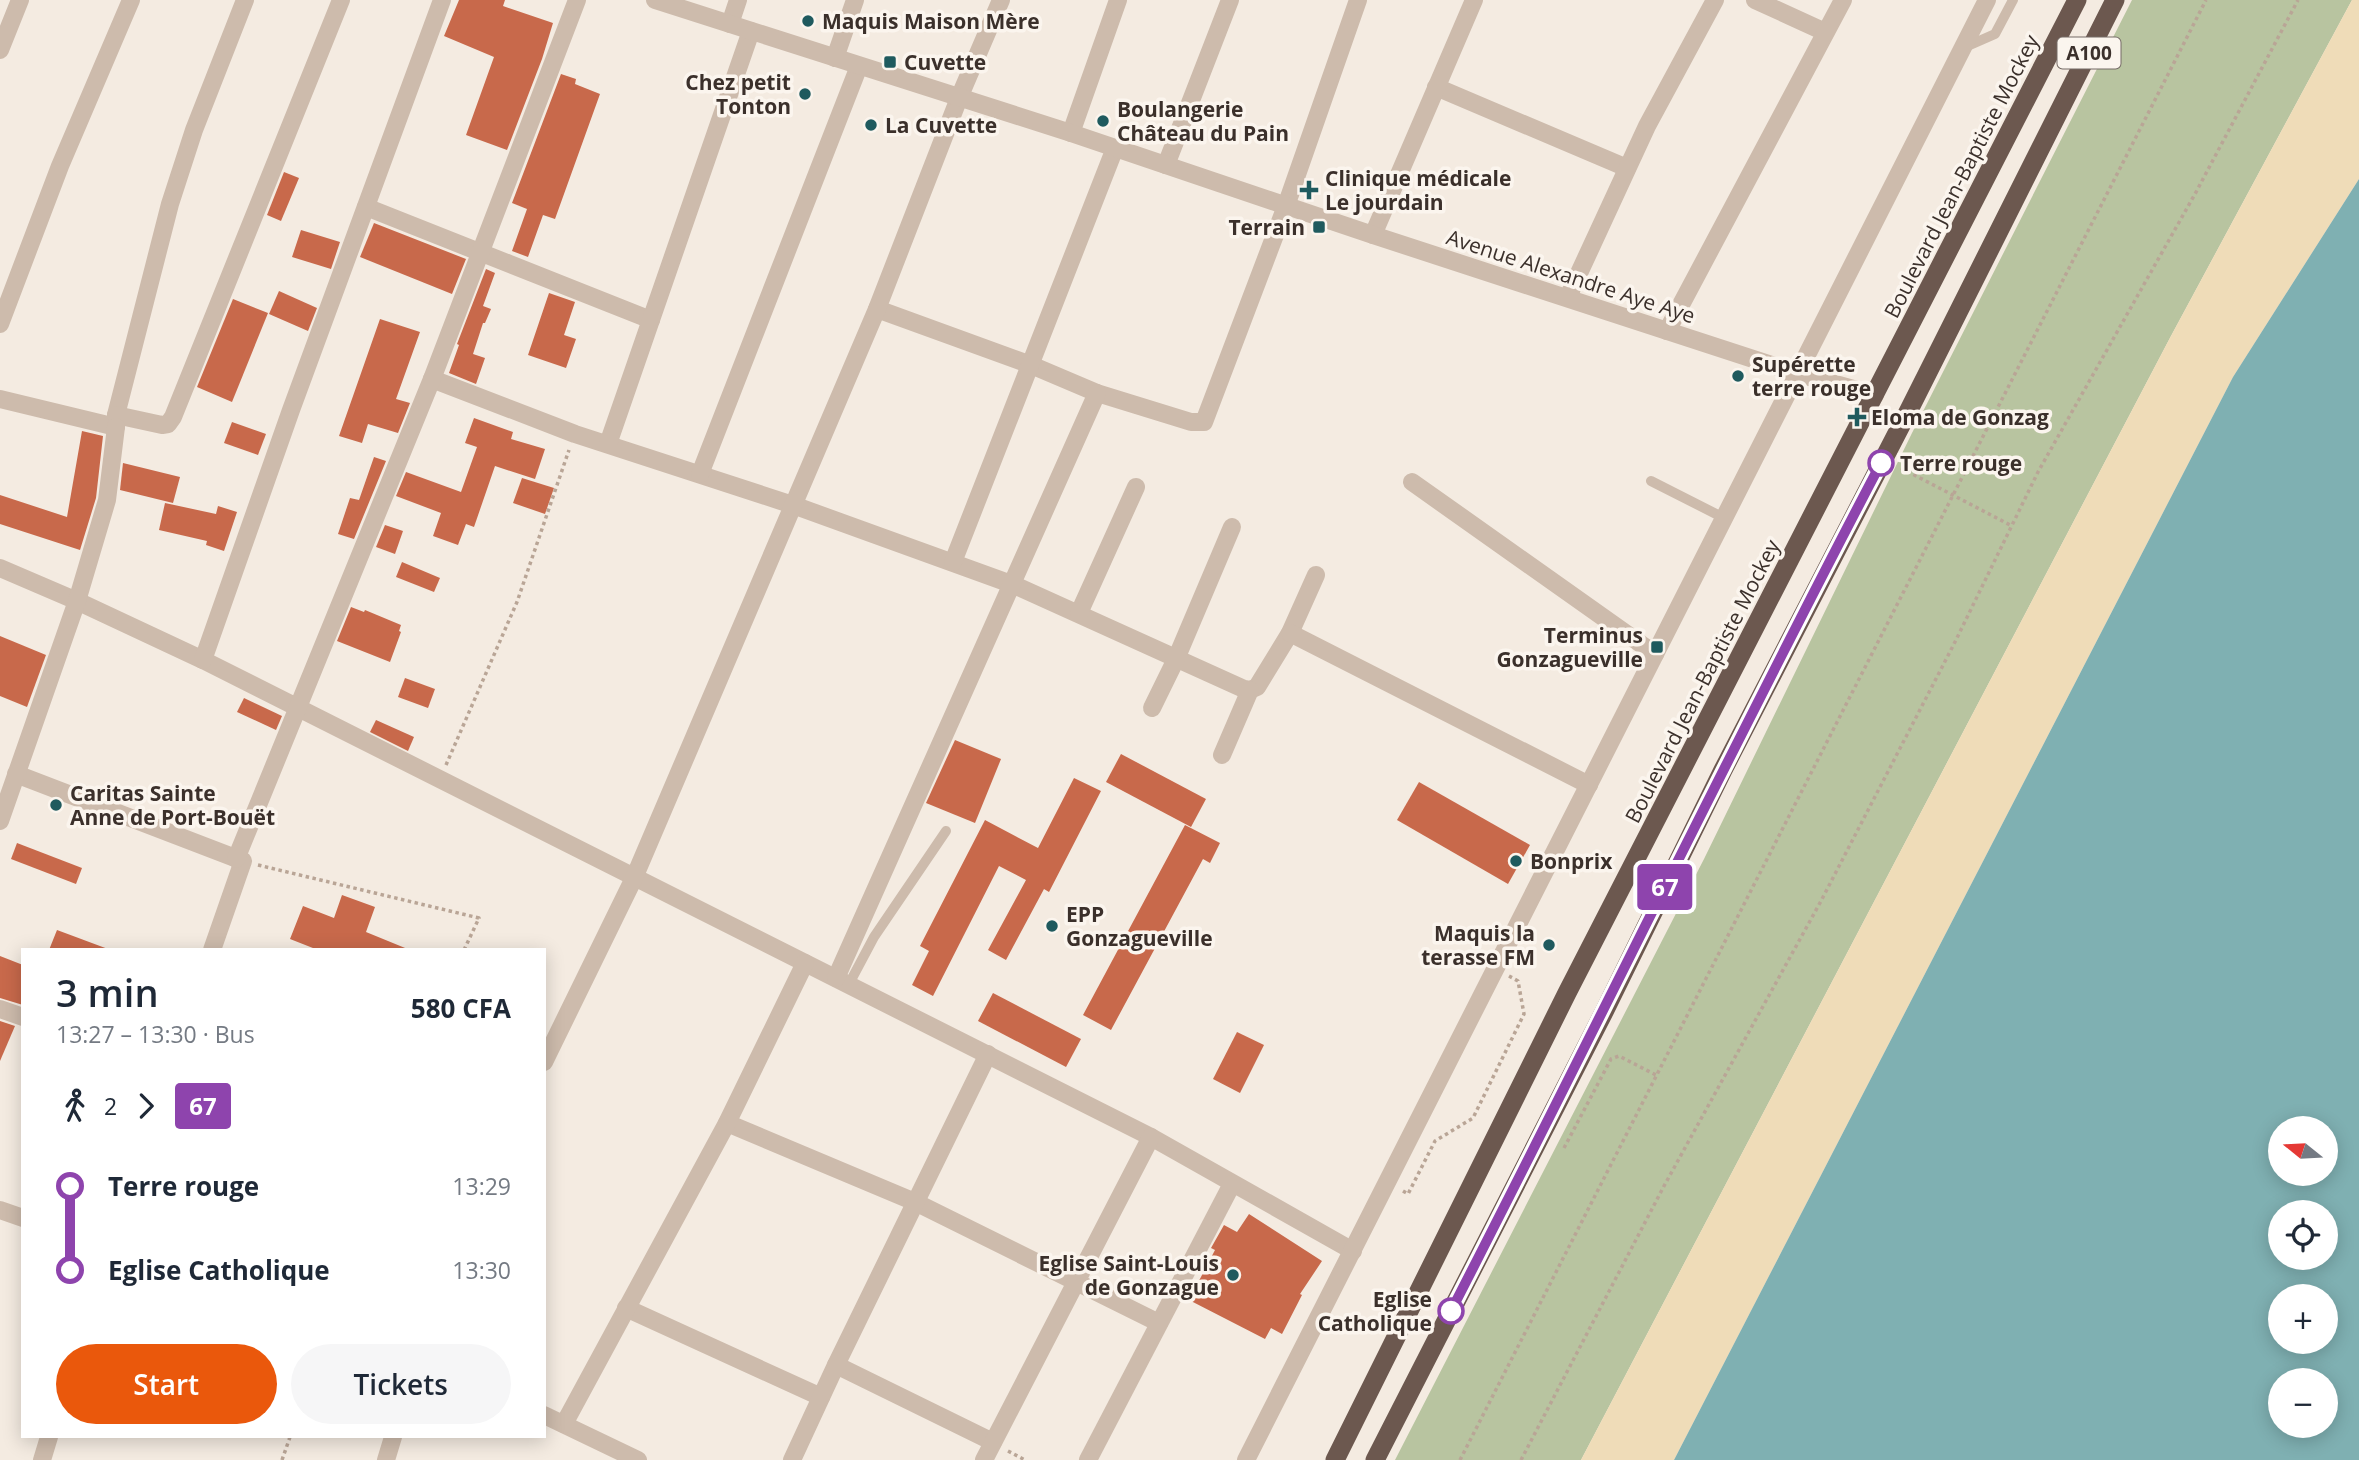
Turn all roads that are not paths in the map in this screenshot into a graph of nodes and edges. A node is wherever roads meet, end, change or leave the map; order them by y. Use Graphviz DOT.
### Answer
graph roads {
  1 [pos="20,0"];
  2 [pos="131,0"];
  3 [pos="245,0"];
  4 [pos="341,0"];
  5 [pos="442,0"];
  6 [pos="577,0"];
  7 [pos="655,0"];
  8 [pos="738,0"];
  9 [pos="855,0"];
  10 [pos="1001,0"];
  11 [pos="1118,0"];
  12 [pos="1230,0"];
  13 [pos="1358,0"];
  14 [pos="1474,0"];
  15 [pos="1715,0"];
  16 [pos="1755,0"];
  17 [pos="1843,0"];
  18 [pos="1987,0"];
  19 [pos="2013,0"];
  20 [pos="2077,0"];
  21 [pos="2115,0"];
  22 [pos="730,24"];
  23 [pos="751,31"];
  24 [pos="1825,32"];
  25 [pos="1963,48"];
  26 [pos="0,50"];
  27 [pos="835,58"];
  28 [pos="859,66"];
  29 [pos="1436,87"];
  30 [pos="959,98"];
  31 [pos="1071,132"];
  32 [pos="1115,148"];
  33 [pos="1166,165"];
  34 [pos="1626,168"];
  35 [pos="1286,206"];
  36 [pos="366,207"];
  37 [pos="1373,235"];
  38 [pos="479,253"];
  39 [pos="1568,298"];
  40 [pos="877,309"];
  41 [pos="651,320"];
  42 [pos="0,324"];
  43 [pos="1667,331"];
  44 [pos="1031,365"];
  45 [pos="1799,374"];
  46 [pos="432,379"];
  47 [pos="1097,393"];
  48 [pos="1875,395"];
  49 [pos="0,399"];
  50 [pos="116,421"];
  51 [pos="608,444"];
  52 [pos="700,474"];
  53 [pos="1651,481"];
  54 [pos="1412,482"];
  55 [pos="1136,487"];
  56 [pos="793,505"];
  57 [pos="1724,518"];
  58 [pos="1232,527"];
  59 [pos="953,562"];
  60 [pos="0,568"];
  61 [pos="1316,575"];
  62 [pos="1014,585"];
  63 [pos="77,601"];
  64 [pos="1079,614"];
  65 [pos="1290,633"];
  66 [pos="1655,654"];
  67 [pos="1176,659"];
  68 [pos="203,660"];
  69 [pos="1250,690"];
  70 [pos="1152,708"];
  71 [pos="298,710"];
  72 [pos="1222,755"];
  73 [pos="9,781"];
  74 [pos="1590,785"];
  75 [pos="0,821"];
  76 [pos="946,831"];
  77 [pos="239,860"];
  78 [pos="634,878"];
  79 [pos="213,948"];
  80 [pos="805,962"];
  81 [pos="842,981"];
  82 [pos="0,1009"];
  83 [pos="21,1016"];
  84 [pos="988,1054"];
  85 [pos="546,1058"];
  86 [pos="727,1123"];
  87 [pos="1152,1137"];
  88 [pos="1232,1184"];
  89 [pos="915,1202"];
  90 [pos="0,1210"];
  91 [pos="21,1217"];
  92 [pos="1353,1251"];
  93 [pos="1076,1280"];
  94 [pos="626,1308"];
  95 [pos="1158,1323"];
  96 [pos="836,1365"];
  97 [pos="821,1398"];
  98 [pos="546,1416"];
  99 [pos="564,1424"];
  100 [pos="49,1438"];
  101 [pos="393,1438"];
  102 [pos="993,1442"];
  103 [pos="42,1460"];
  104 [pos="386,1460"];
  105 [pos="638,1460"];
  106 [pos="792,1460"];
  107 [pos="984,1460"];
  108 [pos="1088,1460"];
  109 [pos="1246,1460"];
  110 [pos="1335,1460"];
  111 [pos="1376,1460"];
  1 -- 26 [label="street"];
  2 -- 42 [label="street"];
  3 -- 50 [label="street"];
  4 -- 50 [label="street"];
  5 -- 36 [label="street"];
  6 -- 38 [label="street"];
  7 -- 22 [label="street, Avenue Alexandre Aye Aye"];
  8 -- 22 [label="street"];
  9 -- 27 [label="street"];
  10 -- 30 [label="street"];
  11 -- 31 [label="street"];
  12 -- 33 [label="street"];
  13 -- 35 [label="street"];
  14 -- 29 [label="street"];
  15 -- 34 [label="street"];
  16 -- 24 [label="street"];
  17 -- 24 [label="street"];
  18 -- 25 [label="street"];
  19 -- 25 [label="lane"];
  20 -- 48 [label="highway, Boulevard Jean-Baptiste Mockey / A100"];
  21 -- 111 [label="highway, A100"];
  22 -- 23 [label="street, Avenue Alexandre Aye Aye"];
  23 -- 27 [label="street, Avenue Alexandre Aye Aye"];
  23 -- 41 [label="street"];
  24 -- 43 [label="street"];
  25 -- 45 [label="street"];
  27 -- 28 [label="street, Avenue Alexandre Aye Aye"];
  28 -- 30 [label="street, Avenue Alexandre Aye Aye"];
  28 -- 52 [label="street"];
  29 -- 34 [label="street"];
  29 -- 37 [label="street"];
  30 -- 31 [label="street, Avenue Alexandre Aye Aye"];
  30 -- 40 [label="street"];
  31 -- 32 [label="street, Avenue Alexandre Aye Aye"];
  32 -- 33 [label="street, Avenue Alexandre Aye Aye"];
  32 -- 44 [label="street"];
  33 -- 35 [label="street, Avenue Alexandre Aye Aye"];
  34 -- 39 [label="street"];
  35 -- 37 [label="street, Avenue Alexandre Aye Aye"];
  35 -- 47 [label="street"];
  36 -- 38 [label="street"];
  36 -- 68 [label="street"];
  37 -- 39 [label="street, Avenue Alexandre Aye Aye"];
  38 -- 41 [label="street"];
  38 -- 46 [label="street"];
  39 -- 43 [label="street, Avenue Alexandre Aye Aye"];
  40 -- 44 [label="street"];
  40 -- 56 [label="street"];
  41 -- 51 [label="street"];
  43 -- 45 [label="street, Avenue Alexandre Aye Aye"];
  44 -- 47 [label="street"];
  44 -- 59 [label="street"];
  45 -- 48 [label="street, Avenue Alexandre Aye Aye"];
  45 -- 57 [label="street"];
  46 -- 51 [label="street"];
  46 -- 71 [label="street"];
  47 -- 62 [label="street"];
  48 -- 110 [label="highway, Boulevard Jean-Baptiste Mockey / A100"];
  49 -- 50 [label="street"];
  50 -- 63 [label="street"];
  51 -- 52 [label="street"];
  52 -- 56 [label="street"];
  53 -- 57 [label="lane"];
  54 -- 66 [label="street"];
  55 -- 64 [label="street"];
  56 -- 59 [label="street"];
  56 -- 78 [label="street"];
  57 -- 66 [label="street"];
  58 -- 67 [label="street"];
  59 -- 62 [label="street"];
  60 -- 63 [label="street"];
  61 -- 65 [label="street"];
  62 -- 64 [label="street"];
  62 -- 81 [label="street"];
  63 -- 68 [label="street"];
  63 -- 73 [label="street"];
  64 -- 67 [label="street"];
  65 -- 69 [label="street"];
  65 -- 74 [label="street"];
  66 -- 74 [label="street"];
  67 -- 69 [label="street"];
  67 -- 70 [label="street"];
  68 -- 71 [label="street"];
  69 -- 72 [label="street"];
  71 -- 77 [label="street"];
  71 -- 78 [label="street"];
  73 -- 75 [label="street"];
  73 -- 77 [label="street"];
  74 -- 92 [label="street"];
  76 -- 81 [label="lane"];
  77 -- 79 [label="street"];
  78 -- 80 [label="street"];
  78 -- 85 [label="street"];
  80 -- 81 [label="street"];
  80 -- 86 [label="street"];
  81 -- 84 [label="street"];
  82 -- 83 [label="street"];
  84 -- 87 [label="street"];
  84 -- 89 [label="street"];
  86 -- 89 [label="street"];
  86 -- 94 [label="street"];
  87 -- 88 [label="street"];
  87 -- 93 [label="street"];
  88 -- 92 [label="street"];
  88 -- 95 [label="street"];
  89 -- 93 [label="street"];
  89 -- 96 [label="street"];
  90 -- 91 [label="street"];
  92 -- 109 [label="street"];
  93 -- 95 [label="street"];
  93 -- 102 [label="street"];
  94 -- 97 [label="street"];
  94 -- 99 [label="street"];
  95 -- 108 [label="street"];
  96 -- 97 [label="street"];
  96 -- 102 [label="street"];
  97 -- 106 [label="street"];
  98 -- 99 [label="street"];
  99 -- 105 [label="street"];
  100 -- 103 [label="street"];
  101 -- 104 [label="street"];
  102 -- 107 [label="street"];
}
